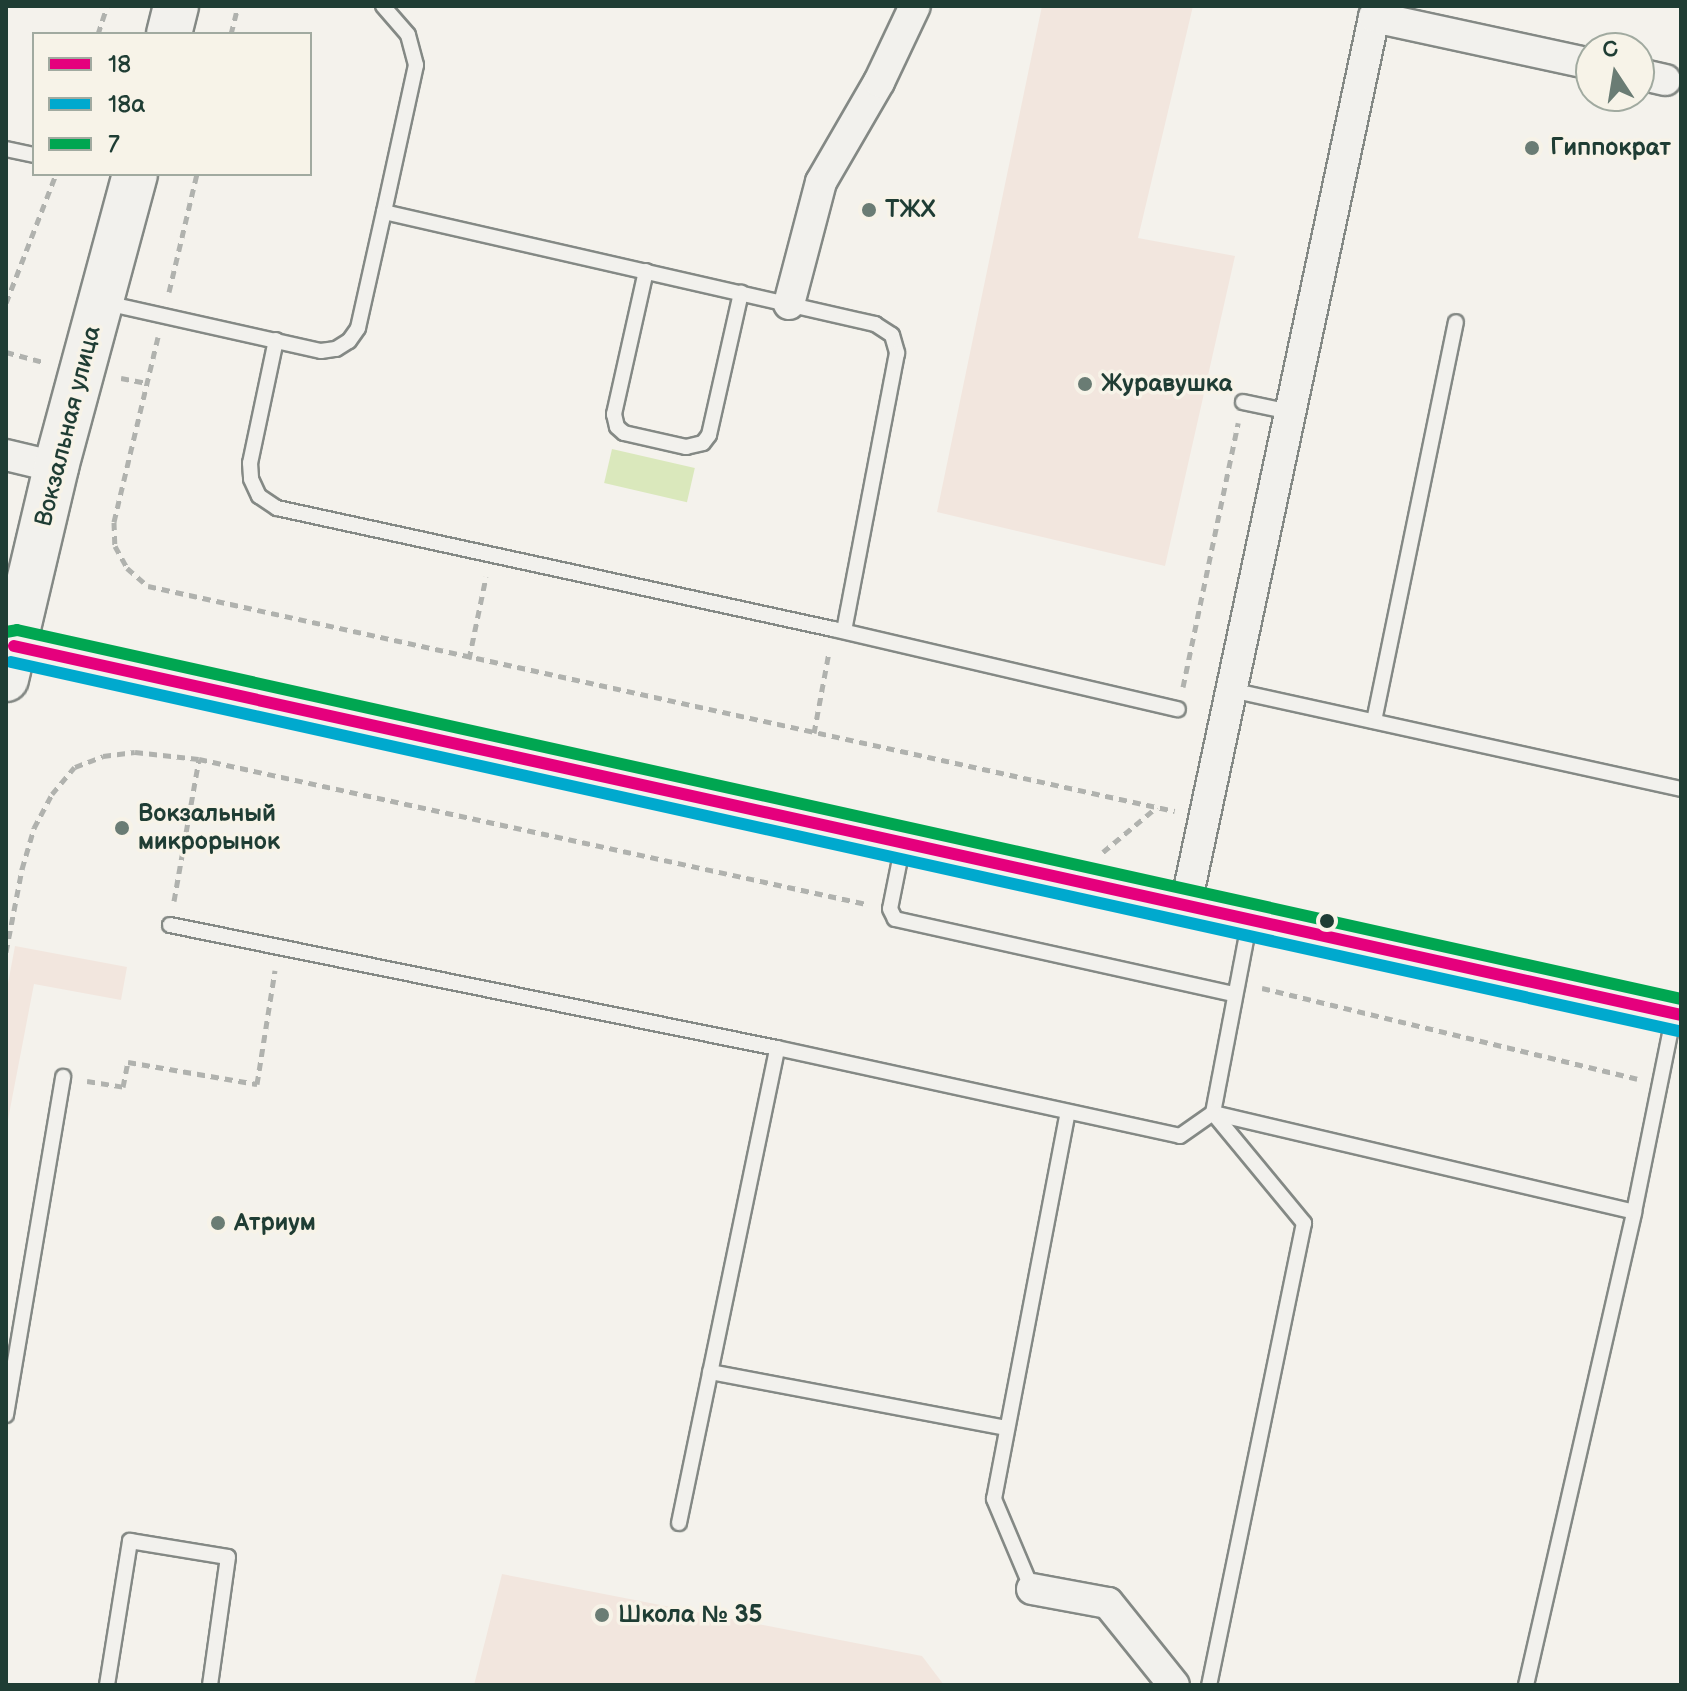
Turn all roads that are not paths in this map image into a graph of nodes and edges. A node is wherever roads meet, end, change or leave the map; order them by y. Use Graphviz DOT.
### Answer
graph roads {
  1 [pos="176,6"];
  2 [pos="383,6"];
  3 [pos="915,6"];
  4 [pos="170,32"];
  5 [pos="1575,61"];
  6 [pos="6,149"];
  7 [pos="32,155"];
  8 [pos="134,176"];
  9 [pos="384,212"];
  10 [pos="646,271"];
  11 [pos="741,293"];
  12 [pos="99,301"];
  13 [pos="789,304"];
  14 [pos="1456,322"];
  15 [pos="276,340"];
  16 [pos="1243,402"];
  17 [pos="1290,412"];
  18 [pos="6,455"];
  19 [pos="56,467"];
  20 [pos="839,630"];
  21 [pos="10,663"];
  22 [pos="1230,690"];
  23 [pos="1178,709"];
  24 [pos="1374,721"];
  25 [pos="1681,789"];
  26 [pos="903,843"];
  27 [pos="1186,904"];
  28 [pos="1250,919"];
  29 [pos="170,925"];
  30 [pos="1235,988"];
  31 [pos="1677,1014"];
  32 [pos="777,1048"];
  33 [pos="63,1077"];
  34 [pos="1068,1112"];
  35 [pos="1213,1113"];
  36 [pos="1634,1212"];
  37 [pos="710,1372"];
  38 [pos="6,1415"];
  39 [pos="1007,1428"];
  40 [pos="679,1523"];
  41 [pos="1032,1589"];
  42 [pos="107,1685"];
  43 [pos="210,1685"];
  44 [pos="1174,1685"];
  45 [pos="1209,1685"];
  46 [pos="1526,1685"];
  1 -- 4 [label="main road"];
  2 -- 9 [label="lane"];
  3 -- 13 [label="street"];
  5 -- 17 [label="street"];
  6 -- 7 [label="lane"];
  8 -- 12 [label="main road, Вокзальная улица"];
  9 -- 10 [label="lane"];
  9 -- 15 [label="lane"];
  10 -- 11 [label="lane"];
  10 -- 11 [label="lane"];
  11 -- 13 [label="lane"];
  12 -- 15 [label="lane"];
  12 -- 19 [label="main road, Вокзальная улица"];
  13 -- 20 [label="lane"];
  14 -- 24 [label="lane"];
  15 -- 20 [label="lane"];
  16 -- 17 [label="lane"];
  17 -- 22 [label="street"];
  18 -- 19 [label="street"];
  19 -- 21 [label="main road, Вокзальная улица"];
  20 -- 23 [label="lane"];
  21 -- 26 [label="street"];
  22 -- 24 [label="lane"];
  22 -- 27 [label="street"];
  24 -- 25 [label="lane"];
  26 -- 27 [label="street"];
  26 -- 30 [label="lane"];
  27 -- 28 [label="street"];
  28 -- 30 [label="lane"];
  28 -- 31 [label="street"];
  29 -- 32 [label="lane"];
  30 -- 35 [label="lane"];
  31 -- 36 [label="lane"];
  32 -- 34 [label="lane"];
  32 -- 37 [label="lane"];
  33 -- 38 [label="lane"];
  34 -- 35 [label="lane"];
  34 -- 39 [label="lane"];
  35 -- 36 [label="lane"];
  35 -- 45 [label="lane"];
  36 -- 46 [label="lane"];
  37 -- 39 [label="lane"];
  37 -- 40 [label="lane"];
  39 -- 41 [label="lane"];
  41 -- 44 [label="street"];
  42 -- 43 [label="lane"];
}
